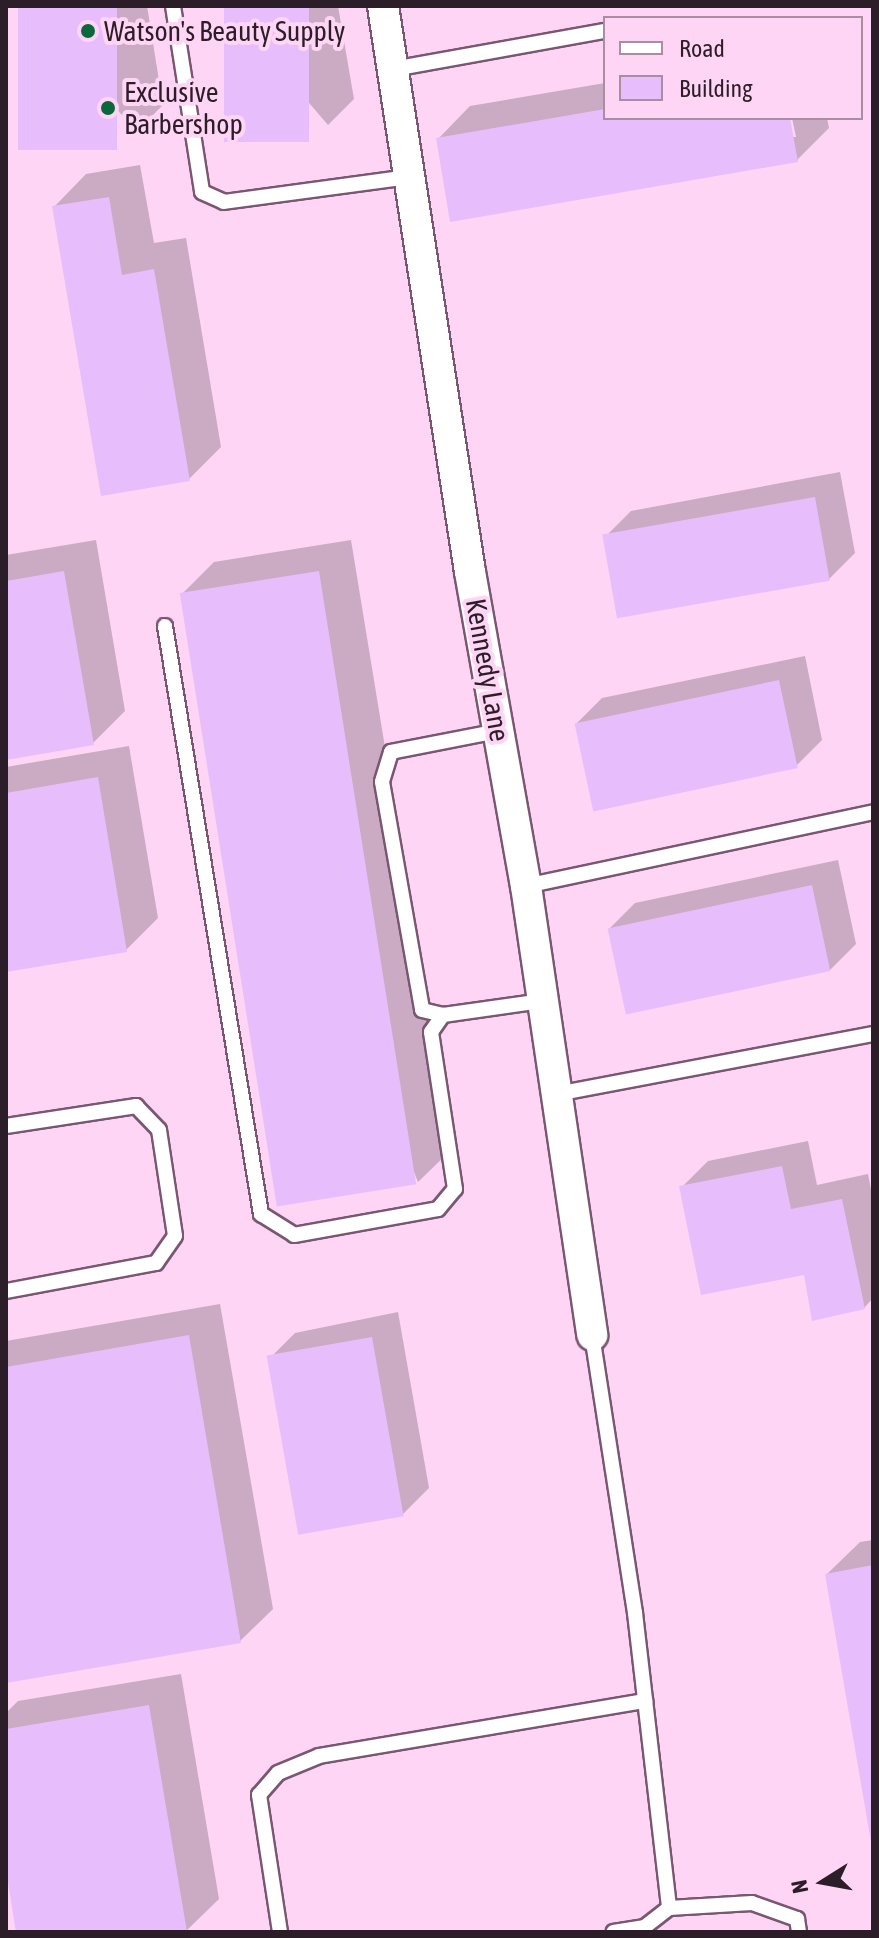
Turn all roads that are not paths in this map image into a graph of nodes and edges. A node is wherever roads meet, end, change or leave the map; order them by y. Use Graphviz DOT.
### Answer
graph roads {
  1 [pos="173,6"];
  2 [pos="383,6"];
  3 [pos="603,31"];
  4 [pos="393,69"];
  5 [pos="409,177"];
  6 [pos="165,626"];
  7 [pos="498,731"];
  8 [pos="873,812"];
  9 [pos="526,886"];
  10 [pos="541,1001"];
  11 [pos="443,1015"];
  12 [pos="873,1034"];
  13 [pos="556,1094"];
  14 [pos="6,1126"];
  15 [pos="6,1291"];
  16 [pos="592,1335"];
  17 [pos="645,1701"];
  18 [pos="669,1908"];
  19 [pos="646,1929"];
  20 [pos="280,1932"];
  21 [pos="613,1932"];
  22 [pos="799,1932"];
  1 -- 5 [label="lane"];
  2 -- 4 [label="street, Kennedy Lane"];
  3 -- 4 [label="lane"];
  4 -- 5 [label="street, Kennedy Lane"];
  5 -- 7 [label="street, Kennedy Lane"];
  6 -- 11 [label="lane"];
  7 -- 9 [label="street, Kennedy Lane"];
  7 -- 11 [label="lane"];
  8 -- 9 [label="lane"];
  9 -- 10 [label="street, Kennedy Lane"];
  10 -- 11 [label="lane"];
  10 -- 13 [label="street, Kennedy Lane"];
  12 -- 13 [label="lane"];
  13 -- 16 [label="street, Kennedy Lane"];
  14 -- 15 [label="lane"];
  16 -- 17 [label="lane"];
  17 -- 18 [label="lane"];
  17 -- 20 [label="lane"];
  18 -- 19 [label="lane"];
  18 -- 22 [label="lane"];
  19 -- 21 [label="lane"];
}
